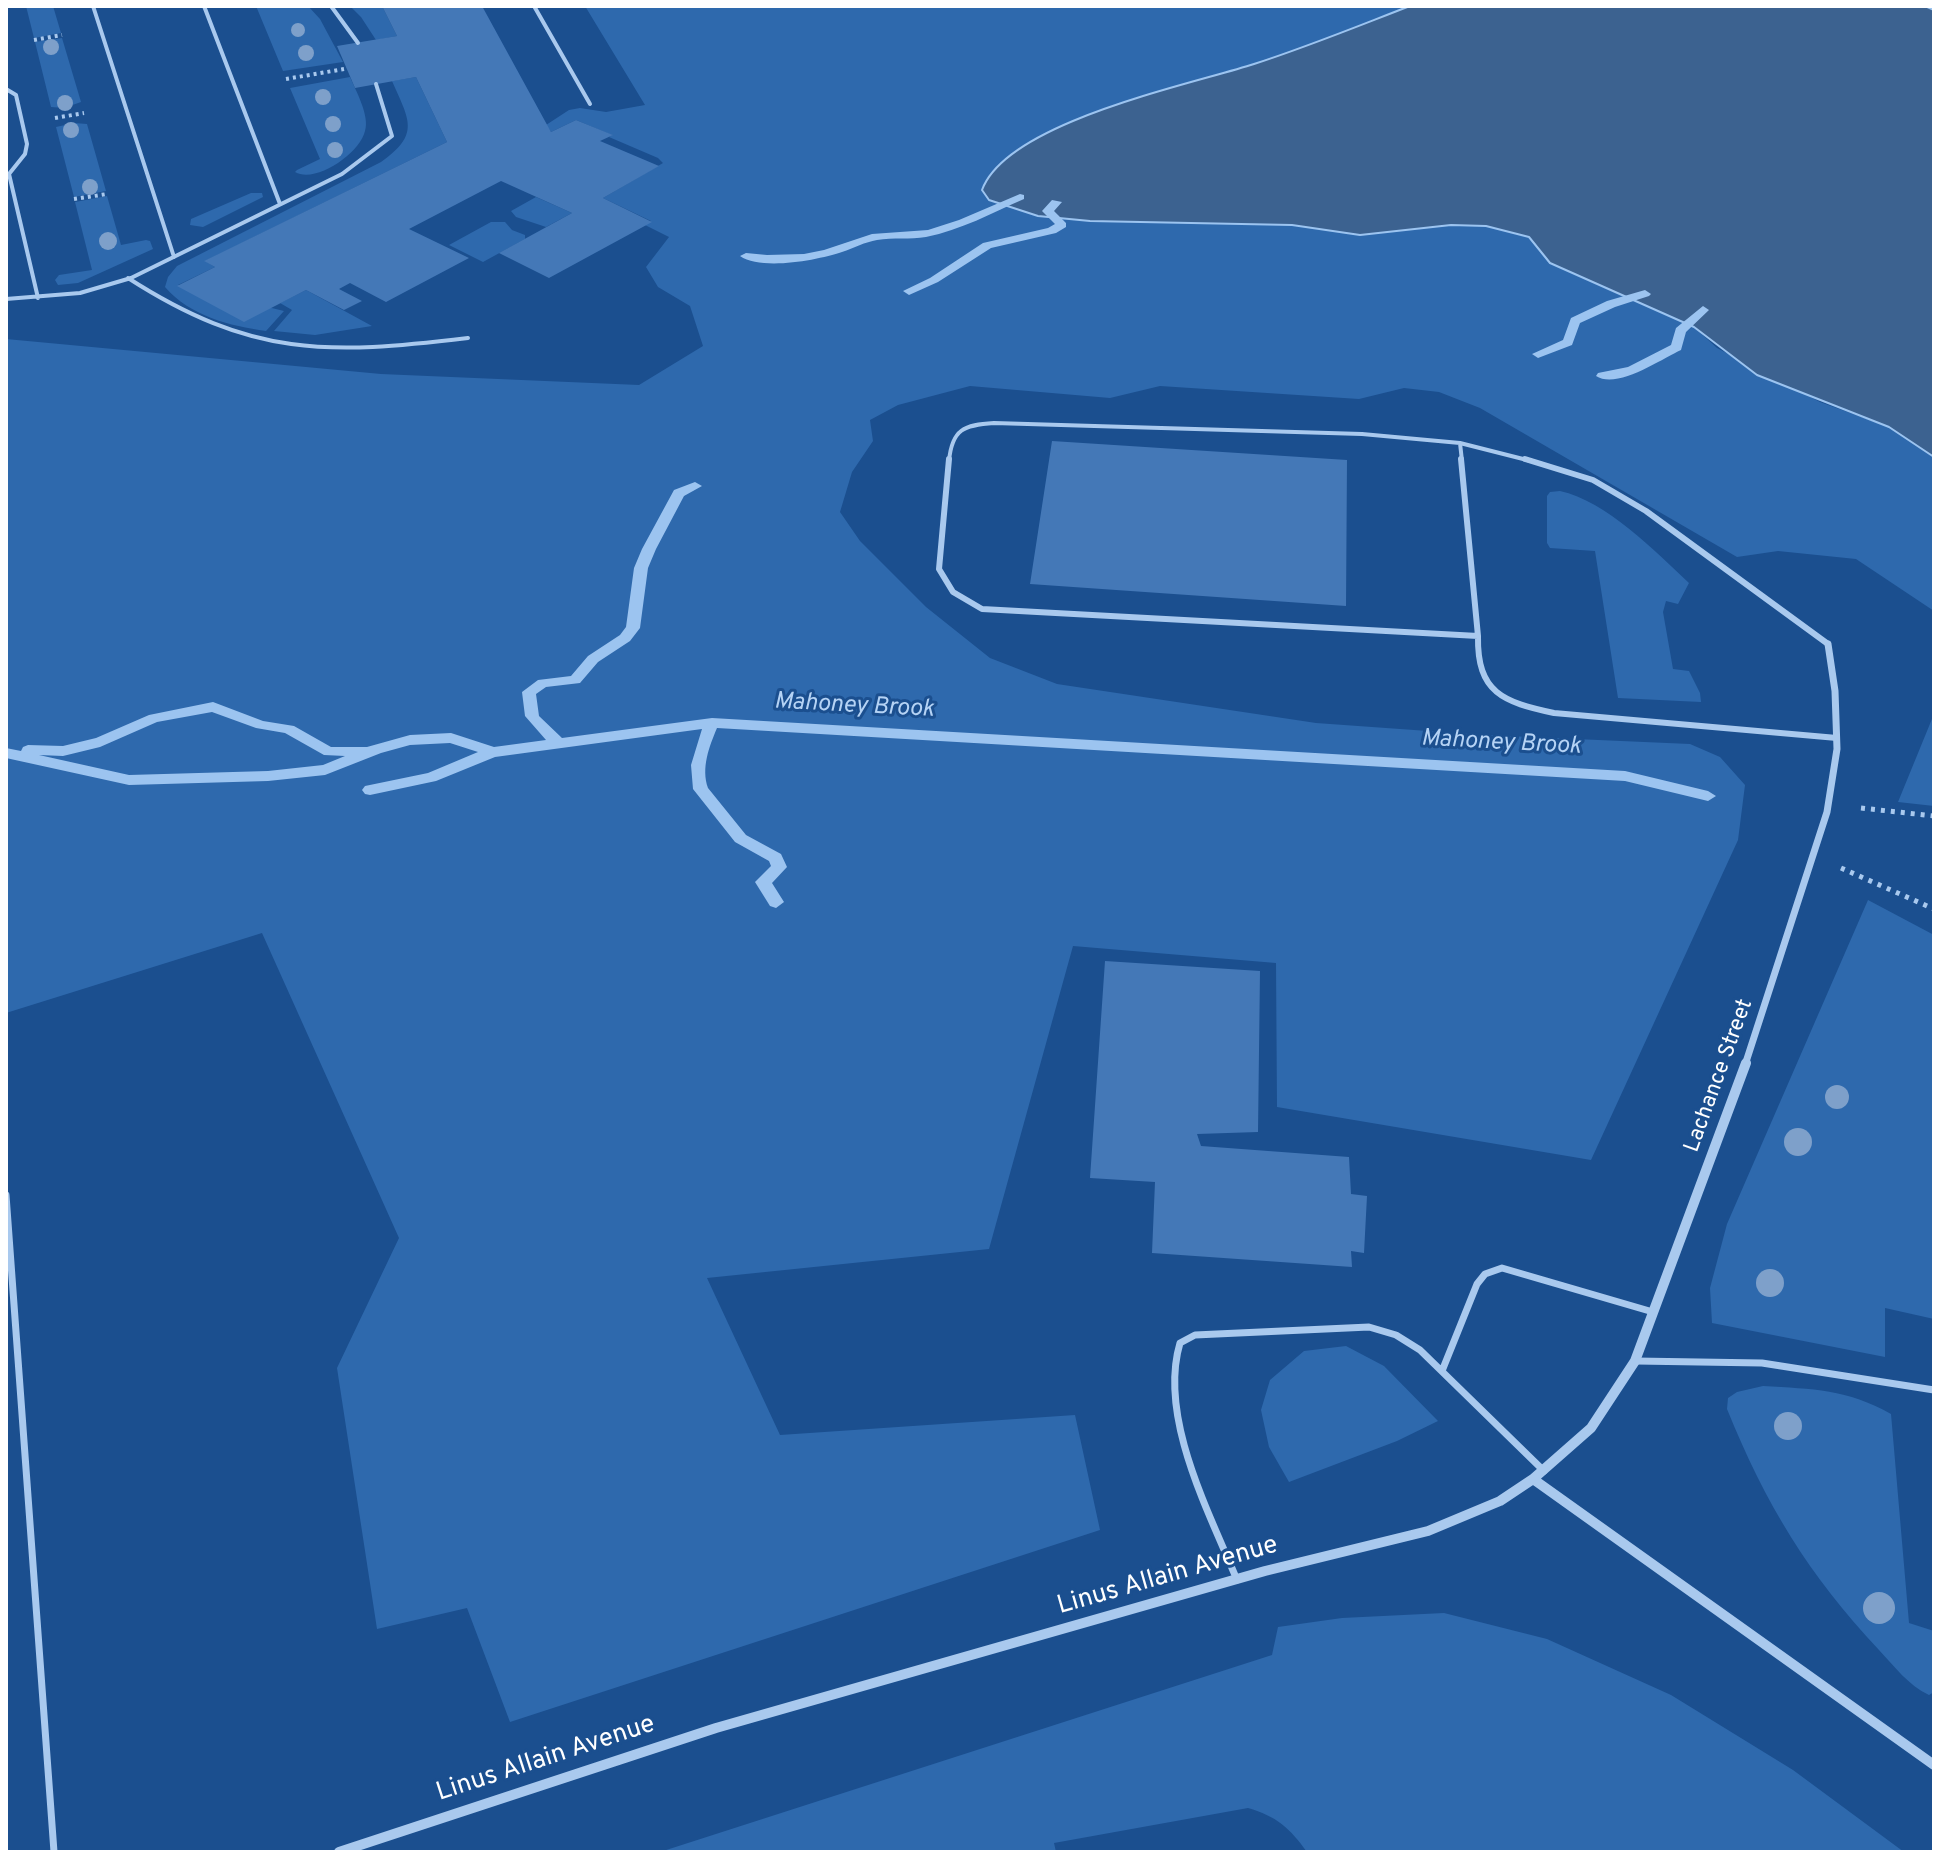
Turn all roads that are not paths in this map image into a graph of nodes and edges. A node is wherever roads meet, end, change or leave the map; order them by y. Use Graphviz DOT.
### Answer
graph roads {
  1 [pos="93,6"];
  2 [pos="204,6"];
  3 [pos="331,6"];
  4 [pos="534,6"];
  5 [pos="358,43"];
  6 [pos="376,84"];
  7 [pos="6,89"];
  8 [pos="590,104"];
  9 [pos="8,178"];
  10 [pos="280,204"];
  11 [pos="174,257"];
  12 [pos="128,278"];
  13 [pos="38,298"];
  14 [pos="6,299"];
  15 [pos="468,338"];
  16 [pos="1460,443"];
  17 [pos="1478,636"];
  18 [pos="1828,644"];
  19 [pos="1837,738"];
  20 [pos="6,1195"];
  21 [pos="1653,1312"];
  22 [pos="1635,1361"];
  23 [pos="1442,1371"];
  24 [pos="1934,1390"];
  25 [pos="1544,1471"];
  26 [pos="1533,1479"];
  27 [pos="1237,1580"];
  28 [pos="1934,1765"];
  29 [pos="54,1852"];
  30 [pos="339,1852"];
  1 -- 11 [label="lane"];
  2 -- 10 [label="lane"];
  3 -- 5 [label="lane"];
  4 -- 8 [label="lane"];
  6 -- 10 [label="lane"];
  7 -- 9 [label="lane"];
  9 -- 13 [label="lane"];
  10 -- 11 [label="lane"];
  11 -- 12 [label="lane"];
  12 -- 13 [label="lane"];
  12 -- 15 [label="lane"];
  13 -- 14 [label="lane"];
  16 -- 17 [label="lane"];
  16 -- 17 [label="lane"];
  16 -- 18 [label="lane"];
  17 -- 19 [label="lane"];
  18 -- 19 [label="street, Lachance Street"];
  19 -- 21 [label="street, Lachance Street"];
  20 -- 29 [label="lane"];
  21 -- 22 [label="street, Lachance Street"];
  21 -- 23 [label="lane"];
  22 -- 24 [label="lane"];
  22 -- 25 [label="street, Lachance Street"];
  23 -- 25 [label="lane"];
  23 -- 27 [label="lane"];
  25 -- 26 [label="street, Lachance Street"];
  26 -- 27 [label="street, Linus Allain Avenue"];
  26 -- 28 [label="street"];
  27 -- 30 [label="street, Linus Allain Avenue"];
}
